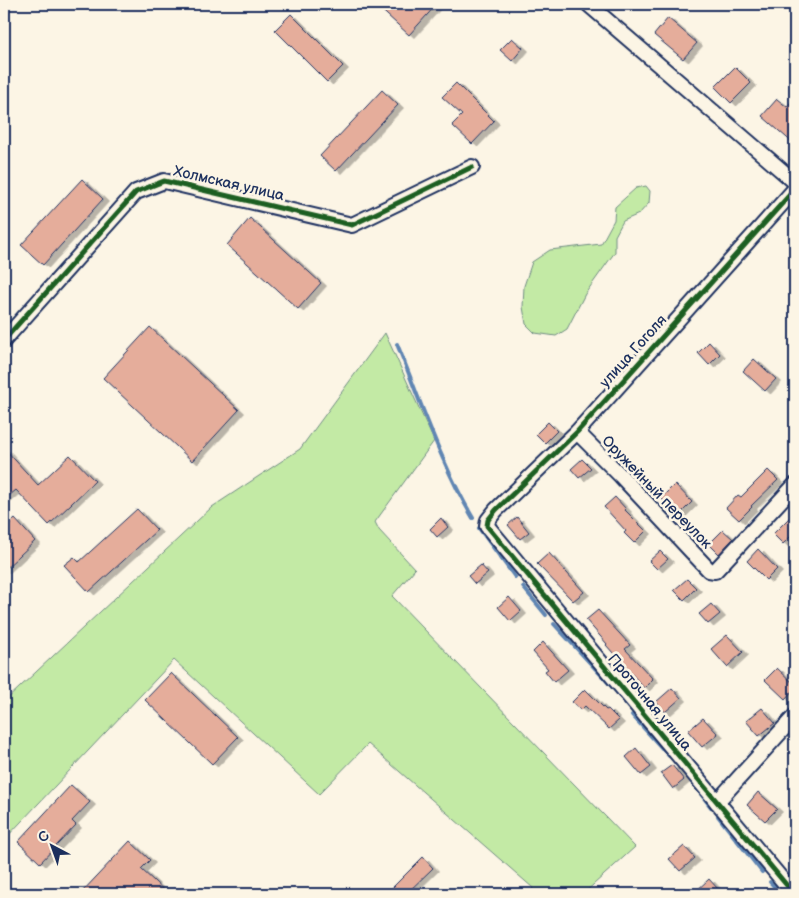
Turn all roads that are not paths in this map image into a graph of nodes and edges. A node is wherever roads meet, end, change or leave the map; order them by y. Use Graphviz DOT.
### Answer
graph roads {
  1 [pos="588,4"];
  2 [pos="472,167"];
  3 [pos="795,182"];
  4 [pos="795,189"];
  5 [pos="4,340"];
  6 [pos="577,432"];
  7 [pos="795,485"];
  8 [pos="486,526"];
  9 [pos="795,716"];
  10 [pos="717,802"];
  11 [pos="794,894"];
  1 -- 3 [label="street"];
  2 -- 5 [label="street, Холмская улица"];
  4 -- 6 [label="street, улица Гоголя"];
  6 -- 7 [label="street, Оружейный переулок"];
  6 -- 8 [label="street, улица Гоголя"];
  8 -- 10 [label="street, Проточная улица"];
  9 -- 10 [label="street"];
  10 -- 11 [label="street, Проточная улица"];
}
